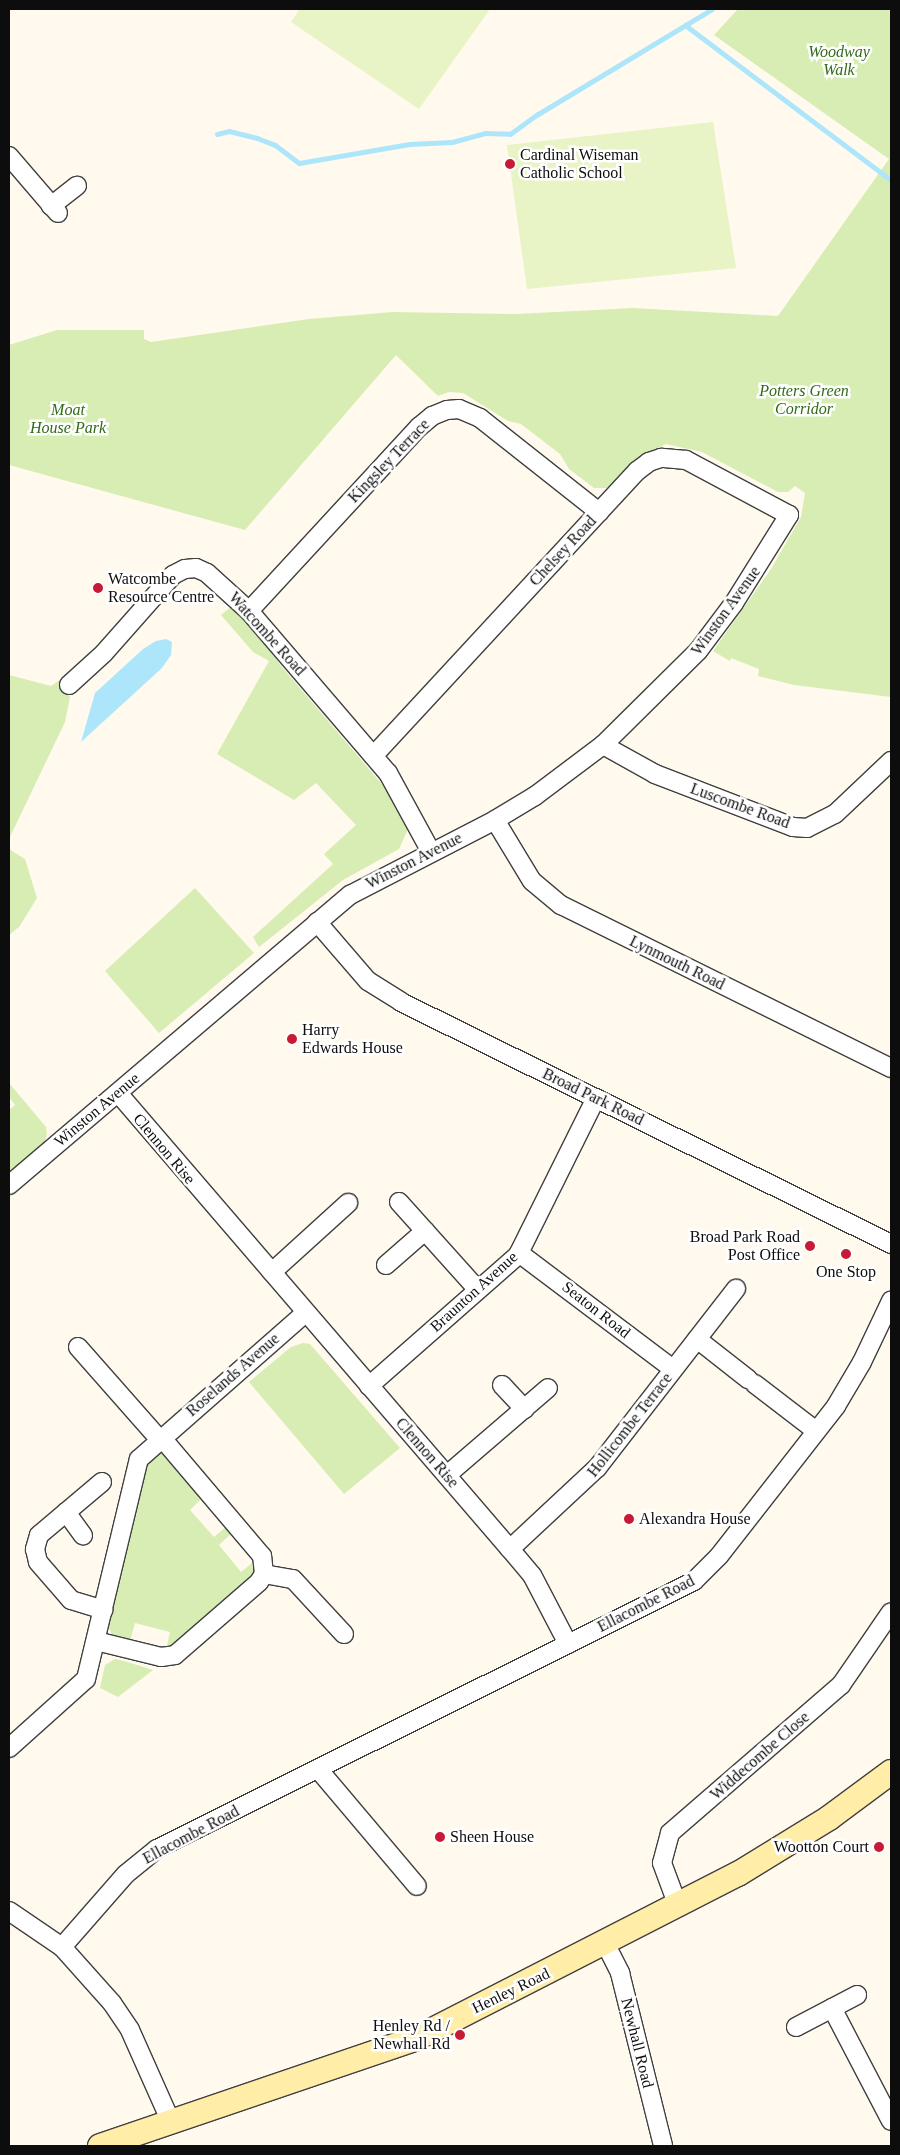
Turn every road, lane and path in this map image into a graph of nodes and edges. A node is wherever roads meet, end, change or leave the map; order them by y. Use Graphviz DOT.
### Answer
graph roads {
  1 [pos="9,156"];
  2 [pos="77,186"];
  3 [pos="599,512"];
  4 [pos="789,515"];
  5 [pos="249,611"];
  6 [pos="69,685"];
  7 [pos="603,745"];
  8 [pos="373,756"];
  9 [pos="891,761"];
  10 [pos="495,820"];
  11 [pos="431,852"];
  12 [pos="317,922"];
  13 [pos="891,1068"];
  14 [pos="118,1093"];
  15 [pos="596,1098"];
  16 [pos="9,1185"];
  17 [pos="400,1202"];
  18 [pos="348,1203"];
  19 [pos="425,1231"];
  20 [pos="891,1244"];
  21 [pos="519,1253"];
  22 [pos="386,1265"];
  23 [pos="272,1272"];
  24 [pos="736,1289"];
  25 [pos="478,1290"];
  26 [pos="891,1301"];
  27 [pos="305,1313"];
  28 [pos="697,1339"];
  29 [pos="78,1347"];
  30 [pos="673,1369"];
  31 [pos="502,1385"];
  32 [pos="368,1386"];
  33 [pos="548,1388"];
  34 [pos="524,1409"];
  35 [pos="816,1432"];
  36 [pos="160,1438"];
  37 [pos="447,1475"];
  38 [pos="102,1482"];
  39 [pos="66,1512"];
  40 [pos="83,1535"];
  41 [pos="510,1549"];
  42 [pos="264,1574"];
  43 [pos="103,1610"];
  44 [pos="891,1612"];
  45 [pos="344,1634"];
  46 [pos="96,1642"];
  47 [pos="568,1644"];
  48 [pos="9,1748"];
  49 [pos="318,1769"];
  50 [pos="891,1772"];
  51 [pos="417,1886"];
  52 [pos="678,1906"];
  53 [pos="9,1911"];
  54 [pos="605,1943"];
  55 [pos="62,1948"];
  56 [pos="857,1995"];
  57 [pos="832,2008"];
  58 [pos="796,2026"];
  59 [pos="170,2120"];
  60 [pos="891,2121"];
  61 [pos="100,2146"];
  62 [pos="663,2146"];
  1 -- 2 [label="street"];
  3 -- 4 [label="street, Chelsey Road"];
  3 -- 5 [label="street, Kingsley Terrace"];
  3 -- 8 [label="street, Chelsey Road"];
  4 -- 7 [label="street, Winston Avenue"];
  5 -- 6 [label="street, Watcombe Road"];
  5 -- 8 [label="street, Watcombe Road"];
  7 -- 9 [label="street, Luscombe Road"];
  7 -- 10 [label="street, Winston Avenue"];
  8 -- 11 [label="street, Watcombe Road"];
  10 -- 11 [label="street, Winston Avenue"];
  10 -- 13 [label="street, Lynmouth Road"];
  11 -- 12 [label="street, Winston Avenue"];
  12 -- 14 [label="street, Winston Avenue"];
  12 -- 15 [label="street, Broad Park Road"];
  14 -- 16 [label="street, Winston Avenue"];
  14 -- 23 [label="street, Clennon Rise"];
  15 -- 20 [label="street, Broad Park Road"];
  15 -- 21 [label="street, Braunton Avenue"];
  17 -- 19 [label="street"];
  18 -- 23 [label="street"];
  19 -- 22 [label="street"];
  19 -- 25 [label="street"];
  21 -- 25 [label="street, Braunton Avenue"];
  21 -- 30 [label="street, Seaton Road"];
  23 -- 27 [label="street, Clennon Rise"];
  24 -- 28 [label="street, Hollicombe Terrace"];
  25 -- 32 [label="street, Braunton Avenue"];
  26 -- 35 [label="street, Ellacombe Road"];
  27 -- 32 [label="street, Clennon Rise"];
  27 -- 36 [label="street, Roselands Avenue"];
  28 -- 30 [label="street, Hollicombe Terrace"];
  28 -- 35 [label="street"];
  29 -- 36 [label="street"];
  30 -- 41 [label="street, Hollicombe Terrace"];
  31 -- 34 [label="street"];
  32 -- 37 [label="street, Clennon Rise"];
  33 -- 34 [label="street"];
  34 -- 37 [label="street"];
  35 -- 47 [label="street, Ellacombe Road"];
  36 -- 42 [label="street"];
  36 -- 43 [label="street, Roselands Avenue"];
  37 -- 41 [label="street, Clennon Rise"];
  38 -- 39 [label="street"];
  39 -- 40 [label="street"];
  39 -- 43 [label="street"];
  41 -- 47 [label="street, Clennon Rise"];
  42 -- 45 [label="street"];
  42 -- 46 [label="street"];
  43 -- 46 [label="street, Roselands Avenue"];
  44 -- 52 [label="street, Widdecombe Close"];
  46 -- 48 [label="street, Roselands Avenue"];
  47 -- 49 [label="street, Ellacombe Road"];
  49 -- 51 [label="street"];
  49 -- 55 [label="street, Ellacombe Road"];
  50 -- 52 [label="main road, Henley Road"];
  52 -- 54 [label="main road, Henley Road"];
  53 -- 55 [label="street"];
  54 -- 59 [label="main road, Henley Road"];
  54 -- 62 [label="street, Newhall Road"];
  55 -- 59 [label="street"];
  56 -- 57 [label="street"];
  57 -- 58 [label="street"];
  57 -- 60 [label="street"];
  59 -- 61 [label="main road, Henley Road"];
}
